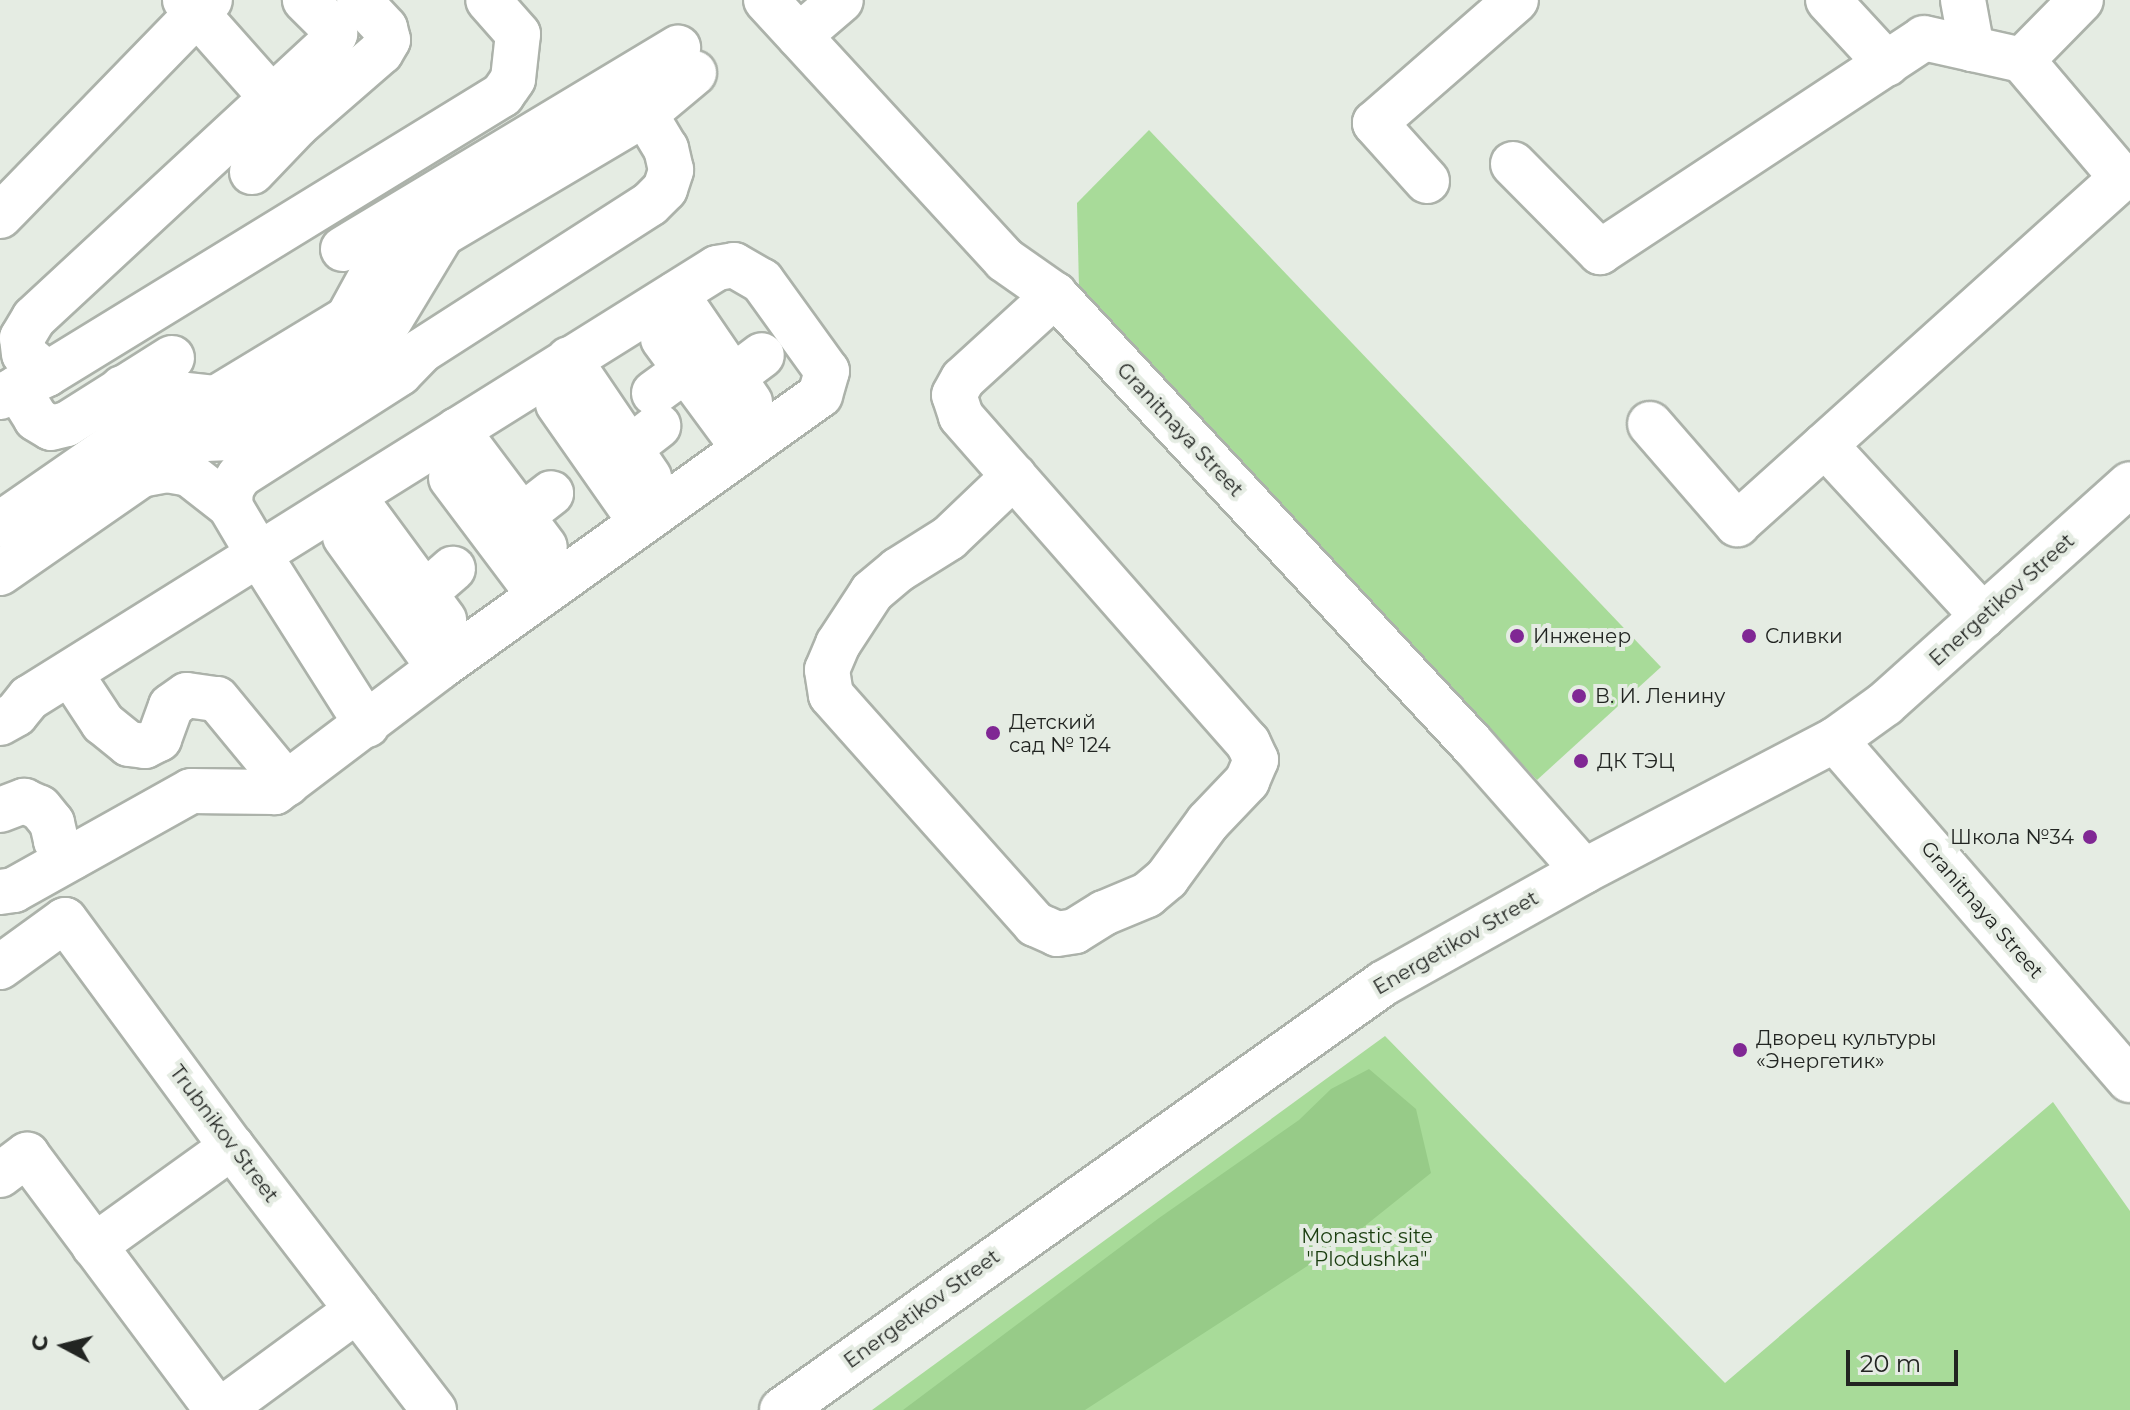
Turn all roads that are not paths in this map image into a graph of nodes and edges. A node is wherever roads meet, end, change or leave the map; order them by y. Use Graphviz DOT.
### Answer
graph roads {
  1 [pos="305,0"];
  2 [pos="359,0"];
  3 [pos="488,0"];
  4 [pos="766,0"];
  5 [pos="841,0"];
  6 [pos="1516,0"];
  7 [pos="1828,0"];
  8 [pos="1963,0"];
  9 [pos="2081,0"];
  10 [pos="197,5"];
  11 [pos="799,36"];
  12 [pos="1972,49"];
  13 [pos="2022,60"];
  14 [pos="1887,64"];
  15 [pos="283,111"];
  16 [pos="645,114"];
  17 [pos="1513,164"];
  18 [pos="252,172"];
  19 [pos="1427,181"];
  20 [pos="407,210"];
  21 [pos="0,216"];
  22 [pos="343,249"];
  23 [pos="676,294"];
  24 [pos="1055,295"];
  25 [pos="172,358"];
  26 [pos="569,359"];
  27 [pos="748,378"];
  28 [pos="22,386"];
  29 [pos="122,388"];
  30 [pos="1650,424"];
  31 [pos="457,430"];
  32 [pos="1825,445"];
  33 [pos="744,449"];
  34 [pos="1014,476"];
  35 [pos="2130,484"];
  36 [pos="456,503"];
  37 [pos="230,506"];
  38 [pos="640,521"];
  39 [pos="0,524"];
  40 [pos="350,547"];
  41 [pos="259,555"];
  42 [pos="0,573"];
  43 [pos="441,594"];
  44 [pos="539,595"];
  45 [pos="1983,616"];
  46 [pos="439,668"];
  47 [pos="70,673"];
  48 [pos="0,723"];
  49 [pos="367,725"];
  50 [pos="1835,740"];
  51 [pos="287,784"];
  52 [pos="0,810"];
  53 [pos="72,857"];
  54 [pos="1584,871"];
  55 [pos="0,892"];
  56 [pos="0,967"];
  57 [pos="2130,1080"];
  58 [pos="232,1147"];
  59 [pos="0,1175"];
  60 [pos="94,1246"];
  61 [pos="357,1310"];
  62 [pos="219,1410"];
  63 [pos="434,1410"];
  64 [pos="782,1410"];
  1 -- 15 [label="street"];
  2 -- 15 [label="street"];
  3 -- 28 [label="street"];
  4 -- 11 [label="street, Granitnaya Street"];
  5 -- 11 [label="street"];
  6 -- 19 [label="street"];
  7 -- 14 [label="street"];
  8 -- 12 [label="street"];
  9 -- 13 [label="street"];
  10 -- 15 [label="street"];
  10 -- 21 [label="street"];
  11 -- 24 [label="street, Granitnaya Street"];
  12 -- 13 [label="street"];
  12 -- 14 [label="street"];
  13 -- 32 [label="street"];
  14 -- 17 [label="street"];
  15 -- 18 [label="street"];
  15 -- 28 [label="street"];
  16 -- 20 [label="street"];
  16 -- 37 [label="street"];
  16 -- 39 [label="street"];
  20 -- 22 [label="street"];
  20 -- 29 [label="street"];
  23 -- 26 [label="street"];
  23 -- 27 [label="street"];
  23 -- 33 [label="street"];
  24 -- 34 [label="street"];
  24 -- 54 [label="street, Granitnaya Street"];
  25 -- 29 [label="street"];
  26 -- 31 [label="street"];
  26 -- 33 [label="street"];
  28 -- 29 [label="street"];
  30 -- 32 [label="street"];
  31 -- 38 [label="street"];
  31 -- 40 [label="street"];
  32 -- 45 [label="street"];
  33 -- 38 [label="street"];
  34 -- 34 [label="street"];
  35 -- 45 [label="street, Energetikov Street"];
  36 -- 44 [label="street"];
  37 -- 41 [label="street"];
  37 -- 42 [label="street"];
  38 -- 44 [label="street"];
  40 -- 41 [label="street"];
  40 -- 43 [label="street"];
  40 -- 46 [label="street"];
  41 -- 47 [label="street"];
  41 -- 49 [label="street"];
  44 -- 46 [label="street"];
  45 -- 50 [label="street, Energetikov Street"];
  46 -- 49 [label="street"];
  47 -- 48 [label="street"];
  47 -- 51 [label="street"];
  49 -- 51 [label="street"];
  50 -- 54 [label="street, Energetikov Street"];
  50 -- 57 [label="street, Granitnaya Street"];
  51 -- 53 [label="street"];
  52 -- 53 [label="street"];
  53 -- 55 [label="street"];
  54 -- 64 [label="street, Energetikov Street"];
  56 -- 58 [label="street, Trubnikov Street"];
  58 -- 60 [label="street"];
  58 -- 61 [label="street, Trubnikov Street"];
  59 -- 60 [label="street"];
  60 -- 62 [label="street"];
  61 -- 62 [label="street"];
  61 -- 63 [label="street, Trubnikov Street"];
}
